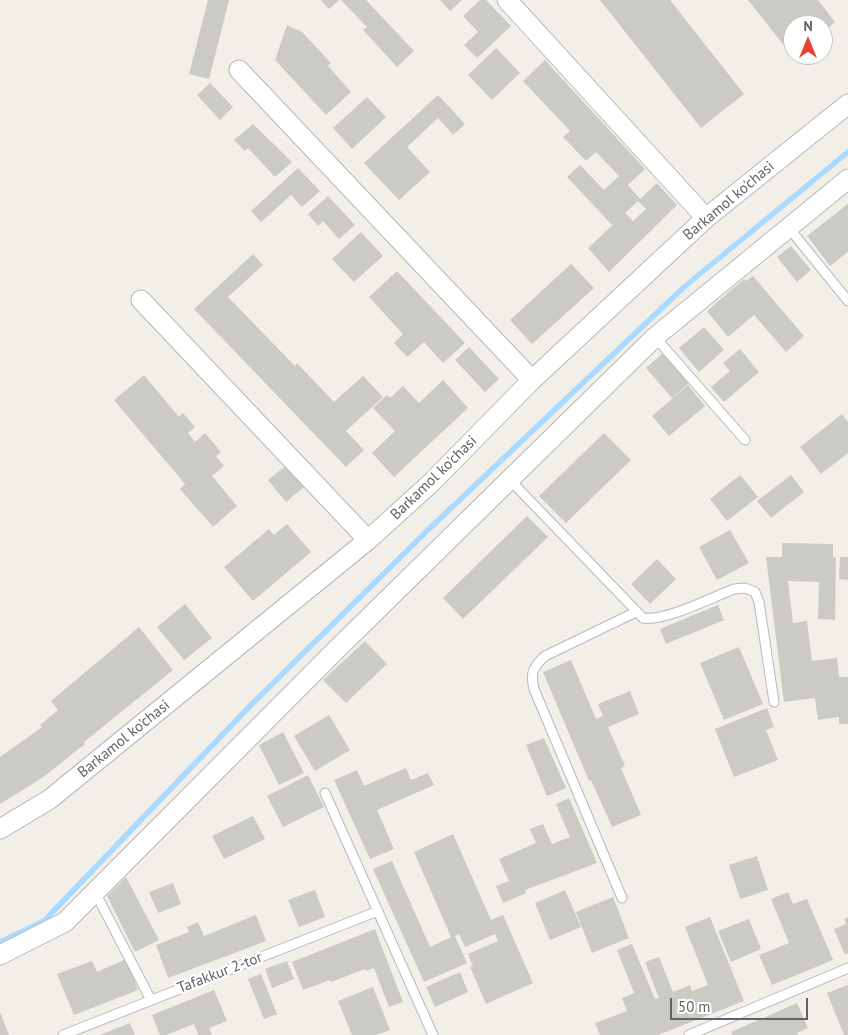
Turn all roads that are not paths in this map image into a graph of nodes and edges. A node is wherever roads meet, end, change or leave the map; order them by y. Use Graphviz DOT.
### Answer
graph roads {
  1 [pos="506,0"];
  2 [pos="239,70"];
  3 [pos="848,104"];
  4 [pos="848,179"];
  5 [pos="706,218"];
  6 [pos="788,228"];
  7 [pos="141,300"];
  8 [pos="848,301"];
  9 [pos="655,337"];
  10 [pos="532,380"];
  11 [pos="745,440"];
  12 [pos="509,479"];
  13 [pos="368,540"];
  14 [pos="636,612"];
  15 [pos="774,702"];
  16 [pos="325,793"];
  17 [pos="0,829"];
  18 [pos="95,892"];
  19 [pos="622,898"];
  20 [pos="378,911"];
  21 [pos="0,955"];
  22 [pos="848,968"];
  23 [pos="151,1000"];
  24 [pos="62,1035"];
  25 [pos="433,1035"];
  26 [pos="689,1035"];
  1 -- 5 [label="street"];
  2 -- 10 [label="street"];
  3 -- 5 [label="street, Barkamol ko'chasi"];
  4 -- 6 [label="street"];
  5 -- 10 [label="street, Barkamol ko'chasi"];
  6 -- 8 [label="lane"];
  6 -- 9 [label="street"];
  7 -- 13 [label="street"];
  9 -- 11 [label="lane"];
  9 -- 12 [label="street"];
  10 -- 13 [label="street, Barkamol ko'chasi"];
  12 -- 14 [label="lane"];
  12 -- 18 [label="street"];
  13 -- 17 [label="street, Barkamol ko'chasi"];
  14 -- 15 [label="lane"];
  14 -- 19 [label="lane"];
  16 -- 20 [label="lane"];
  18 -- 21 [label="street"];
  18 -- 23 [label="lane"];
  20 -- 23 [label="lane, Tafakkur 2-tor"];
  20 -- 25 [label="lane"];
  22 -- 26 [label="lane"];
  23 -- 24 [label="lane, Tafakkur 2-tor"];
}
